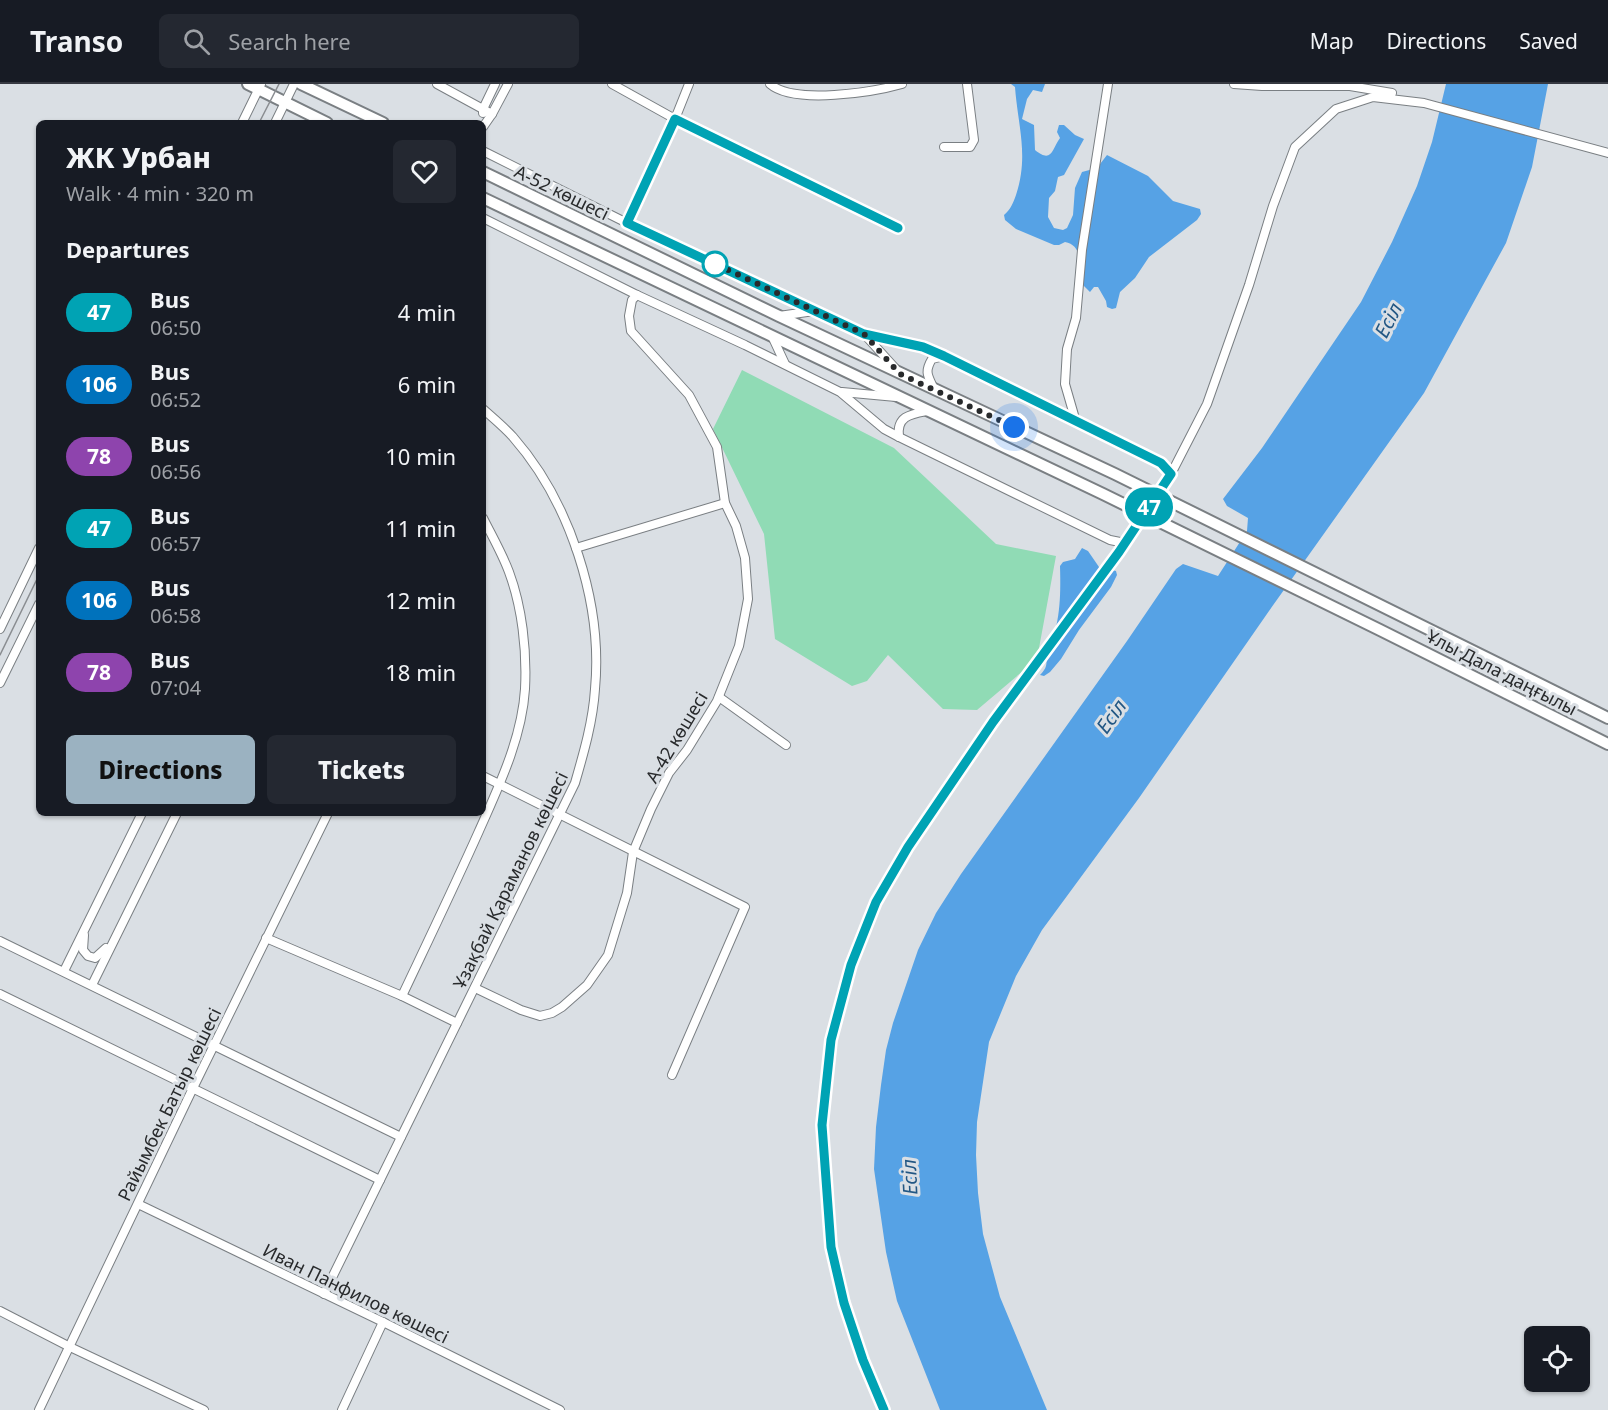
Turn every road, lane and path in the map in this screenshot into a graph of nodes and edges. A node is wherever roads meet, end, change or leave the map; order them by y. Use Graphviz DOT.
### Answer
graph roads {
  1 [pos="294,84"];
  2 [pos="301,84"];
  3 [pos="437,84"];
  4 [pos="495,84"];
  5 [pos="508,84"];
  6 [pos="612,84"];
  7 [pos="689,84"];
  8 [pos="770,84"];
  9 [pos="853,84"];
  10 [pos="903,84"];
  11 [pos="967,84"];
  12 [pos="1108,84"];
  13 [pos="1234,84"];
  14 [pos="256,86"];
  15 [pos="1392,93"];
  16 [pos="854,94"];
  17 [pos="284,102"];
  18 [pos="483,109"];
  19 [pos="492,114"];
  20 [pos="675,119"];
  21 [pos="243,120"];
  22 [pos="276,120"];
  23 [pos="320,120"];
  24 [pos="377,120"];
  25 [pos="483,120"];
  26 [pos="486,123"];
  27 [pos="944,147"];
  28 [pos="486,152"];
  29 [pos="1608,153"];
  30 [pos="486,173"];
  31 [pos="486,199"];
  32 [pos="486,220"];
  33 [pos="627,223"];
  34 [pos="898,228"];
  35 [pos="637,295"];
  36 [pos="815,311"];
  37 [pos="778,316"];
  38 [pos="864,334"];
  39 [pos="771,336"];
  40 [pos="944,356"];
  41 [pos="785,364"];
  42 [pos="900,374"];
  43 [pos="934,389"];
  44 [pos="840,392"];
  45 [pos="899,398"];
  46 [pos="486,411"];
  47 [pos="927,411"];
  48 [pos="1076,422"];
  49 [pos="899,437"];
  50 [pos="1114,474"];
  51 [pos="1171,474"];
  52 [pos="725,502"];
  53 [pos="486,524"];
  54 [pos="1125,543"];
  55 [pos="576,548"];
  56 [pos="36,554"];
  57 [pos="36,610"];
  58 [pos="0,629"];
  59 [pos="0,683"];
  60 [pos="719,697"];
  61 [pos="1608,718"];
  62 [pos="1608,744"];
  63 [pos="786,745"];
  64 [pos="486,777"];
  65 [pos="500,784"];
  66 [pos="560,813"];
  67 [pos="486,815"];
  68 [pos="141,816"];
  69 [pos="176,816"];
  70 [pos="327,816"];
  71 [pos="486,816"];
  72 [pos="633,852"];
  73 [pos="86,929"];
  74 [pos="115,938"];
  75 [pos="266,939"];
  76 [pos="0,941"];
  77 [pos="64,971"];
  78 [pos="92,985"];
  79 [pos="475,988"];
  80 [pos="0,994"];
  81 [pos="402,996"];
  82 [pos="457,1023"];
  83 [pos="213,1046"];
  84 [pos="672,1075"];
  85 [pos="193,1088"];
  86 [pos="401,1137"];
  87 [pos="380,1180"];
  88 [pos="138,1204"];
  89 [pos="324,1294"];
  90 [pos="0,1311"];
  91 [pos="383,1322"];
  92 [pos="70,1347"];
  93 [pos="200,1409"];
  94 [pos="39,1410"];
  95 [pos="342,1410"];
  96 [pos="560,1410"];
  97 [pos="884,1410"];
  1 -- 17 [label="street"];
  2 -- 24 [label="main road"];
  3 -- 18 [label="street"];
  4 -- 18 [label="street"];
  5 -- 19 [label="street"];
  6 -- 20 [label="street"];
  7 -- 20 [label="street"];
  8 -- 16 [label="street"];
  9 -- 16 [label="street"];
  10 -- 16 [label="street"];
  11 -- 27 [label="street"];
  12 -- 48 [label="street"];
  13 -- 15 [label="street"];
  14 -- 17 [label="main road"];
  14 -- 21 [label="street"];
  17 -- 22 [label="street"];
  17 -- 23 [label="main road"];
  18 -- 19 [label="street"];
  18 -- 25 [label="street"];
  19 -- 26 [label="street"];
  20 -- 33 [label="street"];
  20 -- 34 [label="street"];
  28 -- 33 [label="street"];
  29 -- 51 [label="street"];
  30 -- 37 [label="main road, А-52 көшесі"];
  31 -- 39 [label="main road"];
  32 -- 35 [label="street"];
  33 -- 36 [label="street"];
  35 -- 41 [label="street"];
  35 -- 52 [label="street, А-42 көшесі"];
  36 -- 37 [label="street"];
  36 -- 38 [label="street"];
  37 -- 42 [label="main road, А-52 көшесі"];
  38 -- 40 [label="street"];
  38 -- 42 [label="street"];
  39 -- 41 [label="street"];
  39 -- 45 [label="main road"];
  40 -- 43 [label="street"];
  40 -- 48 [label="street"];
  41 -- 44 [label="street"];
  42 -- 43 [label="main road, А-52 көшесі"];
  43 -- 50 [label="main road, А-52 көшесі"];
  44 -- 45 [label="street"];
  44 -- 49 [label="street"];
  45 -- 47 [label="main road"];
  46 -- 55 [label="street, Ұзақбай Қараманов көшесі"];
  47 -- 49 [label="street"];
  47 -- 62 [label="main road, Ұлы Дала даңғылы"];
  48 -- 51 [label="street"];
  49 -- 54 [label="street"];
  50 -- 61 [label="main road, Ұлы Дала даңғылы"];
  51 -- 54 [label="street"];
  52 -- 55 [label="street"];
  52 -- 60 [label="street, А-42 көшесі"];
  53 -- 65 [label="street"];
  54 -- 97 [label="street"];
  55 -- 66 [label="street, Ұзақбай Қараманов көшесі"];
  56 -- 58 [label="street"];
  57 -- 59 [label="street"];
  60 -- 63 [label="street"];
  60 -- 72 [label="street, А-42 көшесі"];
  64 -- 65 [label="street"];
  65 -- 66 [label="street"];
  65 -- 67 [label="street"];
  66 -- 72 [label="street"];
  66 -- 79 [label="street, Ұзақбай Қараманов көшесі"];
  68 -- 73 [label="street"];
  69 -- 74 [label="street"];
  70 -- 75 [label="street, Райымбек Батыр көшесі"];
  71 -- 81 [label="street"];
  72 -- 79 [label="street, А-42 көшесі"];
  72 -- 84 [label="street"];
  73 -- 74 [label="street"];
  73 -- 77 [label="street"];
  74 -- 78 [label="street"];
  75 -- 81 [label="street"];
  75 -- 83 [label="street, Райымбек Батыр көшесі"];
  76 -- 77 [label="street"];
  77 -- 78 [label="street"];
  78 -- 83 [label="street"];
  79 -- 82 [label="street, Ұзақбай Қараманов көшесі"];
  80 -- 85 [label="street"];
  81 -- 82 [label="street"];
  82 -- 86 [label="street, Ұзақбай Қараманов көшесі"];
  83 -- 85 [label="street, Райымбек Батыр көшесі"];
  83 -- 86 [label="street"];
  85 -- 87 [label="street"];
  85 -- 88 [label="street, Райымбек Батыр көшесі"];
  86 -- 87 [label="street, Ұзақбай Қараманов көшесі"];
  87 -- 89 [label="street, Ұзақбай Қараманов көшесі"];
  88 -- 89 [label="street, Иван Панфилов көшесі"];
  88 -- 92 [label="street, Райымбек Батыр көшесі"];
  89 -- 91 [label="street, Иван Панфилов көшесі"];
  90 -- 92 [label="street"];
  91 -- 95 [label="street"];
  91 -- 96 [label="street, Иван Панфилов көшесі"];
  92 -- 93 [label="street"];
  92 -- 94 [label="street, Райымбек Батыр көшесі"];
}
